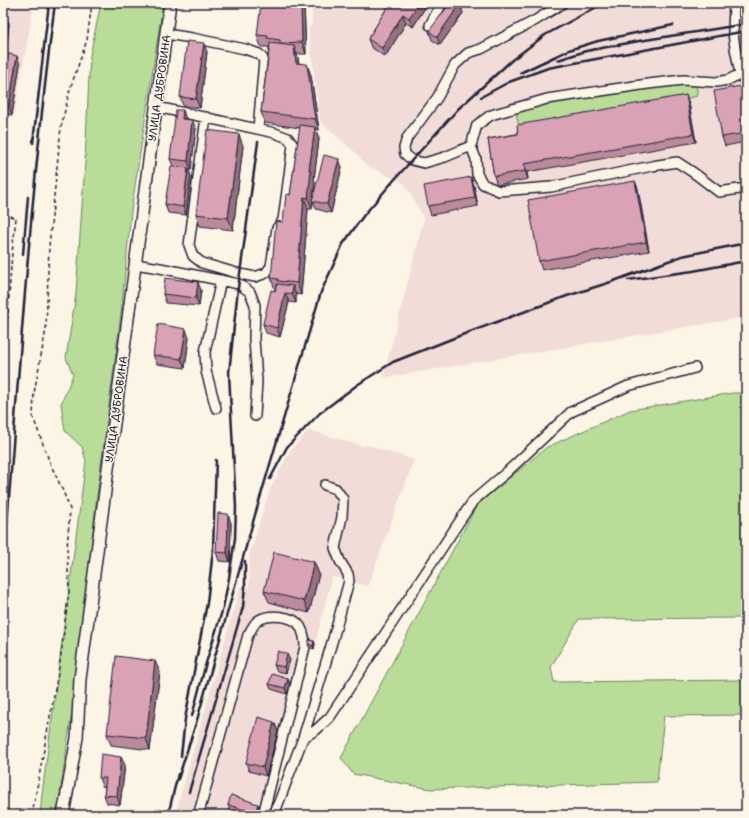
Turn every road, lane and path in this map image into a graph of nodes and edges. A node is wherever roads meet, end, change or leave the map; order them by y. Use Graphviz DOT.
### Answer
graph roads {
  1 [pos="92,3"];
  2 [pos="170,3"];
  3 [pos="442,3"];
  4 [pos="563,3"];
  5 [pos="734,3"];
  6 [pos="430,24"];
  7 [pos="166,34"];
  8 [pos="740,74"];
  9 [pos="746,83"];
  10 [pos="156,107"];
  11 [pos="206,117"];
  12 [pos="258,129"];
  13 [pos="471,146"];
  14 [pos="746,188"];
  15 [pos="3,214"];
  16 [pos="135,264"];
  17 [pos="221,280"];
  18 [pos="695,368"];
  19 [pos="3,380"];
  20 [pos="216,408"];
  21 [pos="255,416"];
  22 [pos="325,484"];
  23 [pos="303,738"];
  24 [pos="200,809"];
  25 [pos="32,815"];
  26 [pos="63,815"];
  27 [pos="263,815"];
  28 [pos="274,815"];
  1 -- 25 [label="path"];
  2 -- 7 [label="main road, УЛИЦА ДУБРОВИНА"];
  3 -- 6 [label="street"];
  4 -- 13 [label="street"];
  5 -- 8 [label="street"];
  7 -- 10 [label="main road, УЛИЦА ДУБРОВИНА"];
  7 -- 12 [label="street"];
  8 -- 9 [label="street"];
  8 -- 13 [label="street"];
  10 -- 11 [label="street"];
  10 -- 16 [label="main road, УЛИЦА ДУБРОВИНА"];
  11 -- 12 [label="street"];
  11 -- 12 [label="street"];
  13 -- 14 [label="street"];
  15 -- 19 [label="path"];
  16 -- 17 [label="street"];
  16 -- 26 [label="main road, УЛИЦА ДУБРОВИНА"];
  17 -- 20 [label="street"];
  17 -- 21 [label="street"];
  18 -- 23 [label="street"];
  22 -- 23 [label="street"];
  23 -- 28 [label="street"];
  24 -- 27 [label="street"];
}
